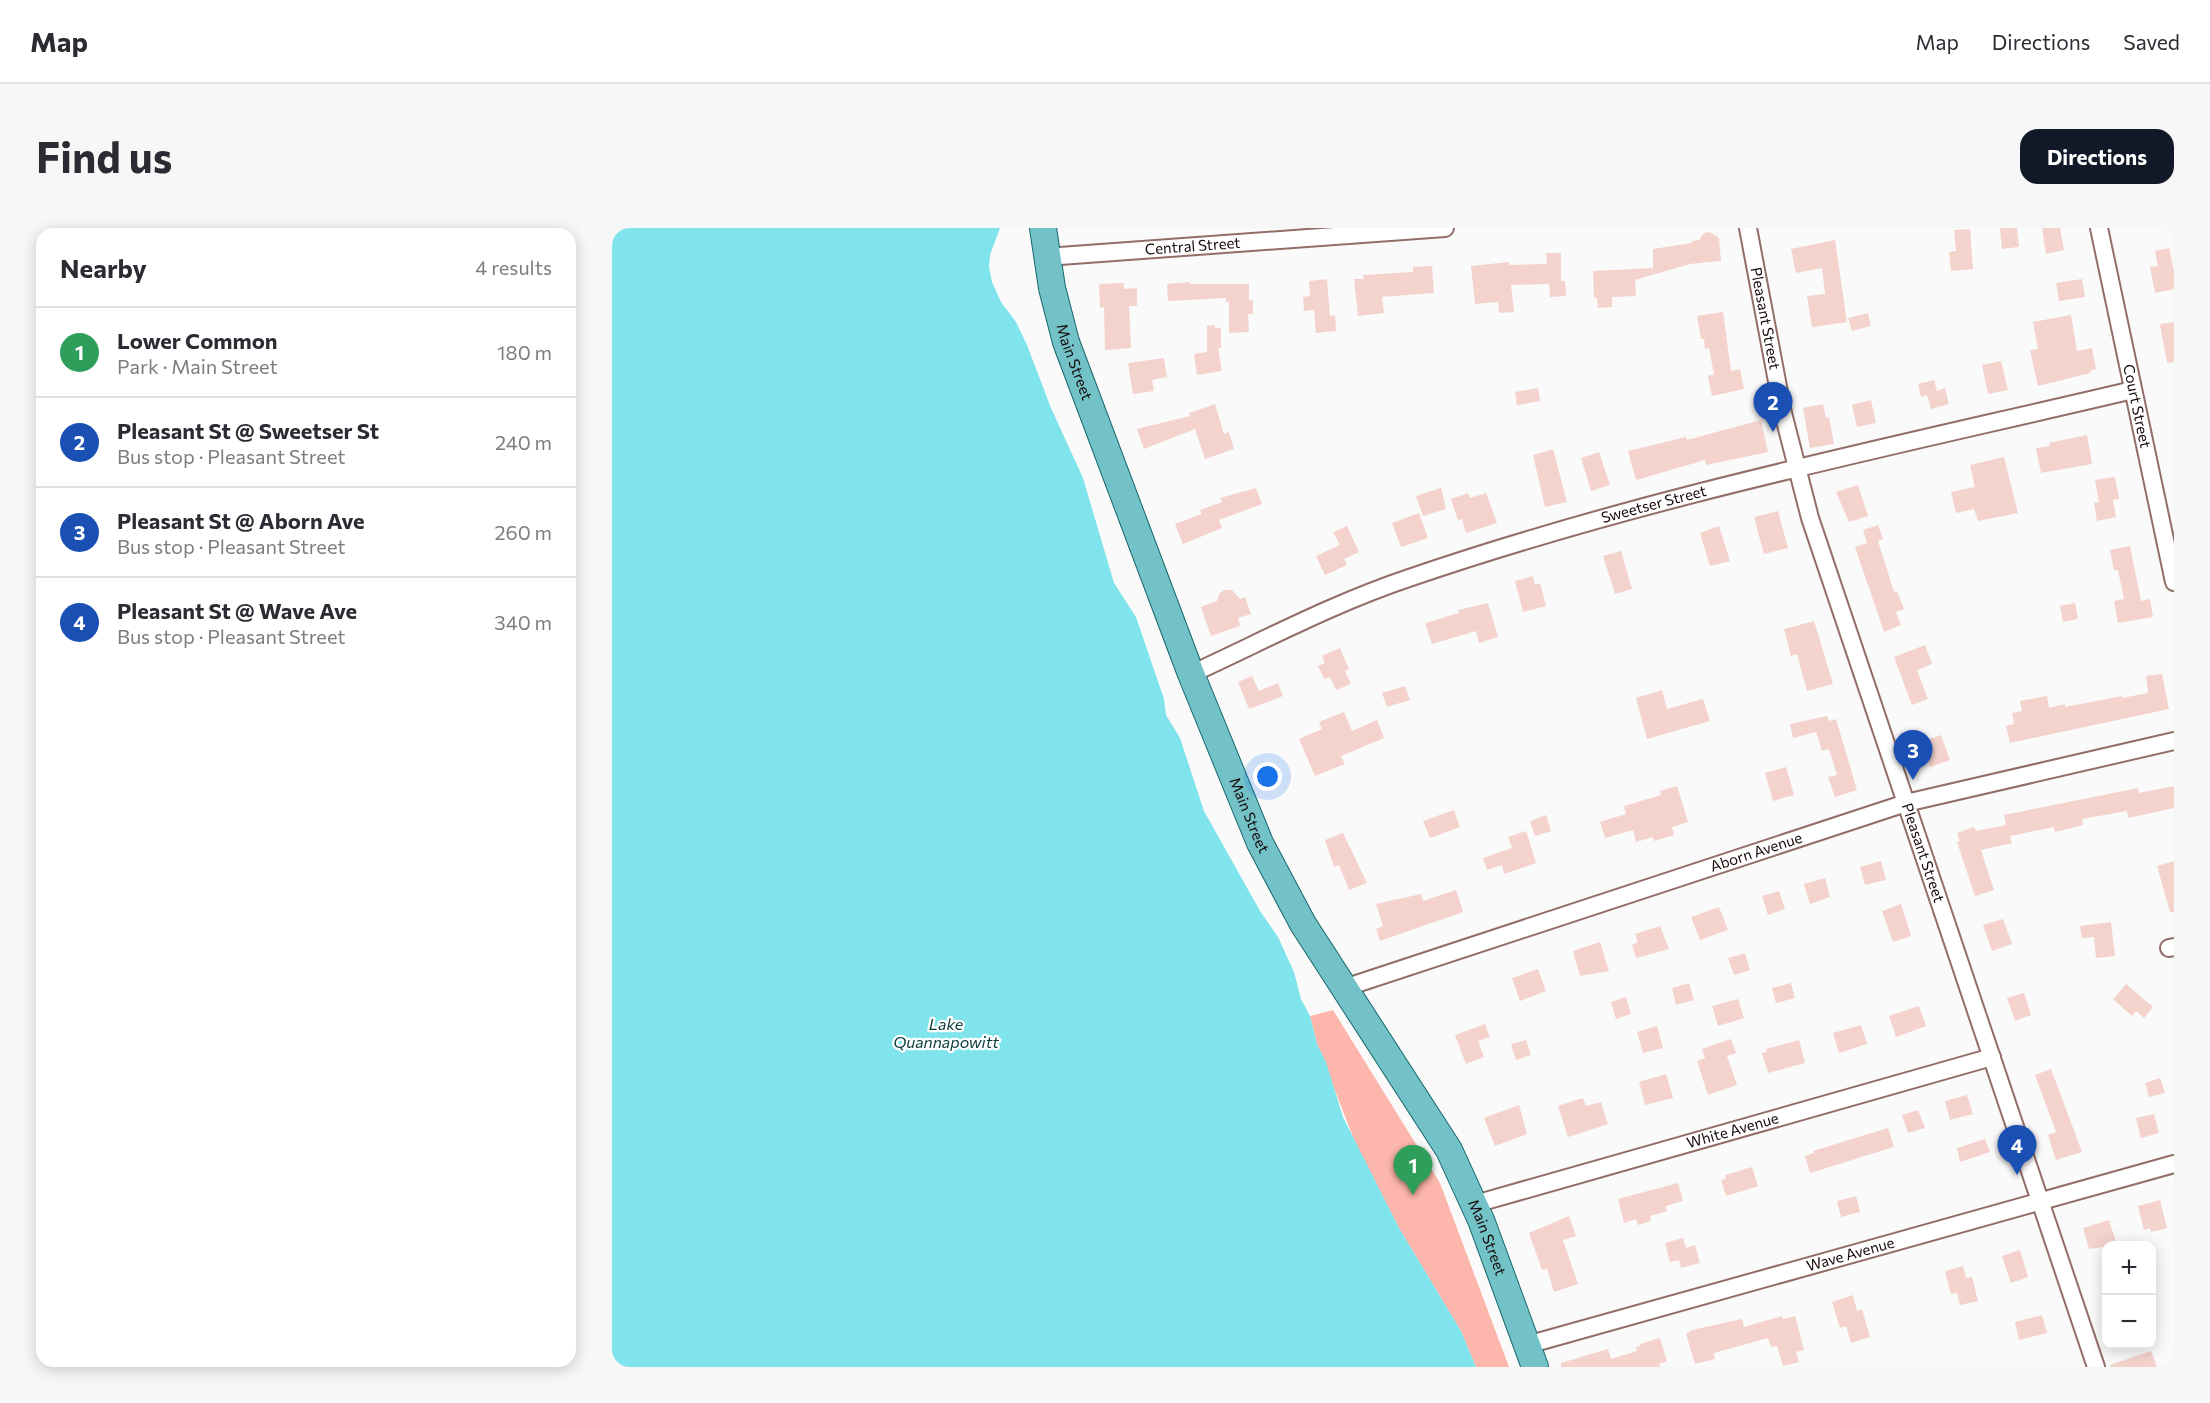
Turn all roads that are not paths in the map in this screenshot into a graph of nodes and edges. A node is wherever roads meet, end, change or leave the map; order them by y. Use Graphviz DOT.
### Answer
graph roads {
  1 [pos="1043,228"];
  2 [pos="1445,228"];
  3 [pos="1748,228"];
  4 [pos="2099,228"];
  5 [pos="1046,257"];
  6 [pos="2133,390"];
  7 [pos="1796,470"];
  8 [pos="2168,528"];
  9 [pos="2174,582"];
  10 [pos="1191,674"];
  11 [pos="2174,741"];
  12 [pos="1906,803"];
  13 [pos="1344,988"];
  14 [pos="1992,1056"];
  15 [pos="2174,1164"];
  16 [pos="2040,1201"];
  17 [pos="1475,1204"];
  18 [pos="1531,1356"];
  19 [pos="2096,1367"];
  1 -- 5 [label="main road, Main Street"];
  2 -- 5 [label="street, Central Street"];
  3 -- 7 [label="street, Pleasant Street"];
  4 -- 6 [label="street, Court Street"];
  5 -- 10 [label="main road, Main Street"];
  6 -- 7 [label="street, Sweetser Street"];
  6 -- 8 [label="street, Court Street"];
  7 -- 10 [label="street, Sweetser Street"];
  7 -- 12 [label="street, Pleasant Street"];
  8 -- 9 [label="street, Court Street"];
  10 -- 13 [label="main road, Main Street"];
  11 -- 12 [label="street, Aborn Avenue"];
  12 -- 13 [label="street, Aborn Avenue"];
  12 -- 14 [label="street, Pleasant Street"];
  13 -- 17 [label="main road, Main Street"];
  14 -- 16 [label="street, Pleasant Street"];
  14 -- 17 [label="street, White Avenue"];
  15 -- 16 [label="street, Wave Avenue"];
  16 -- 18 [label="street, Wave Avenue"];
  16 -- 19 [label="street, Pleasant Street"];
  17 -- 18 [label="main road, Main Street"];
}
